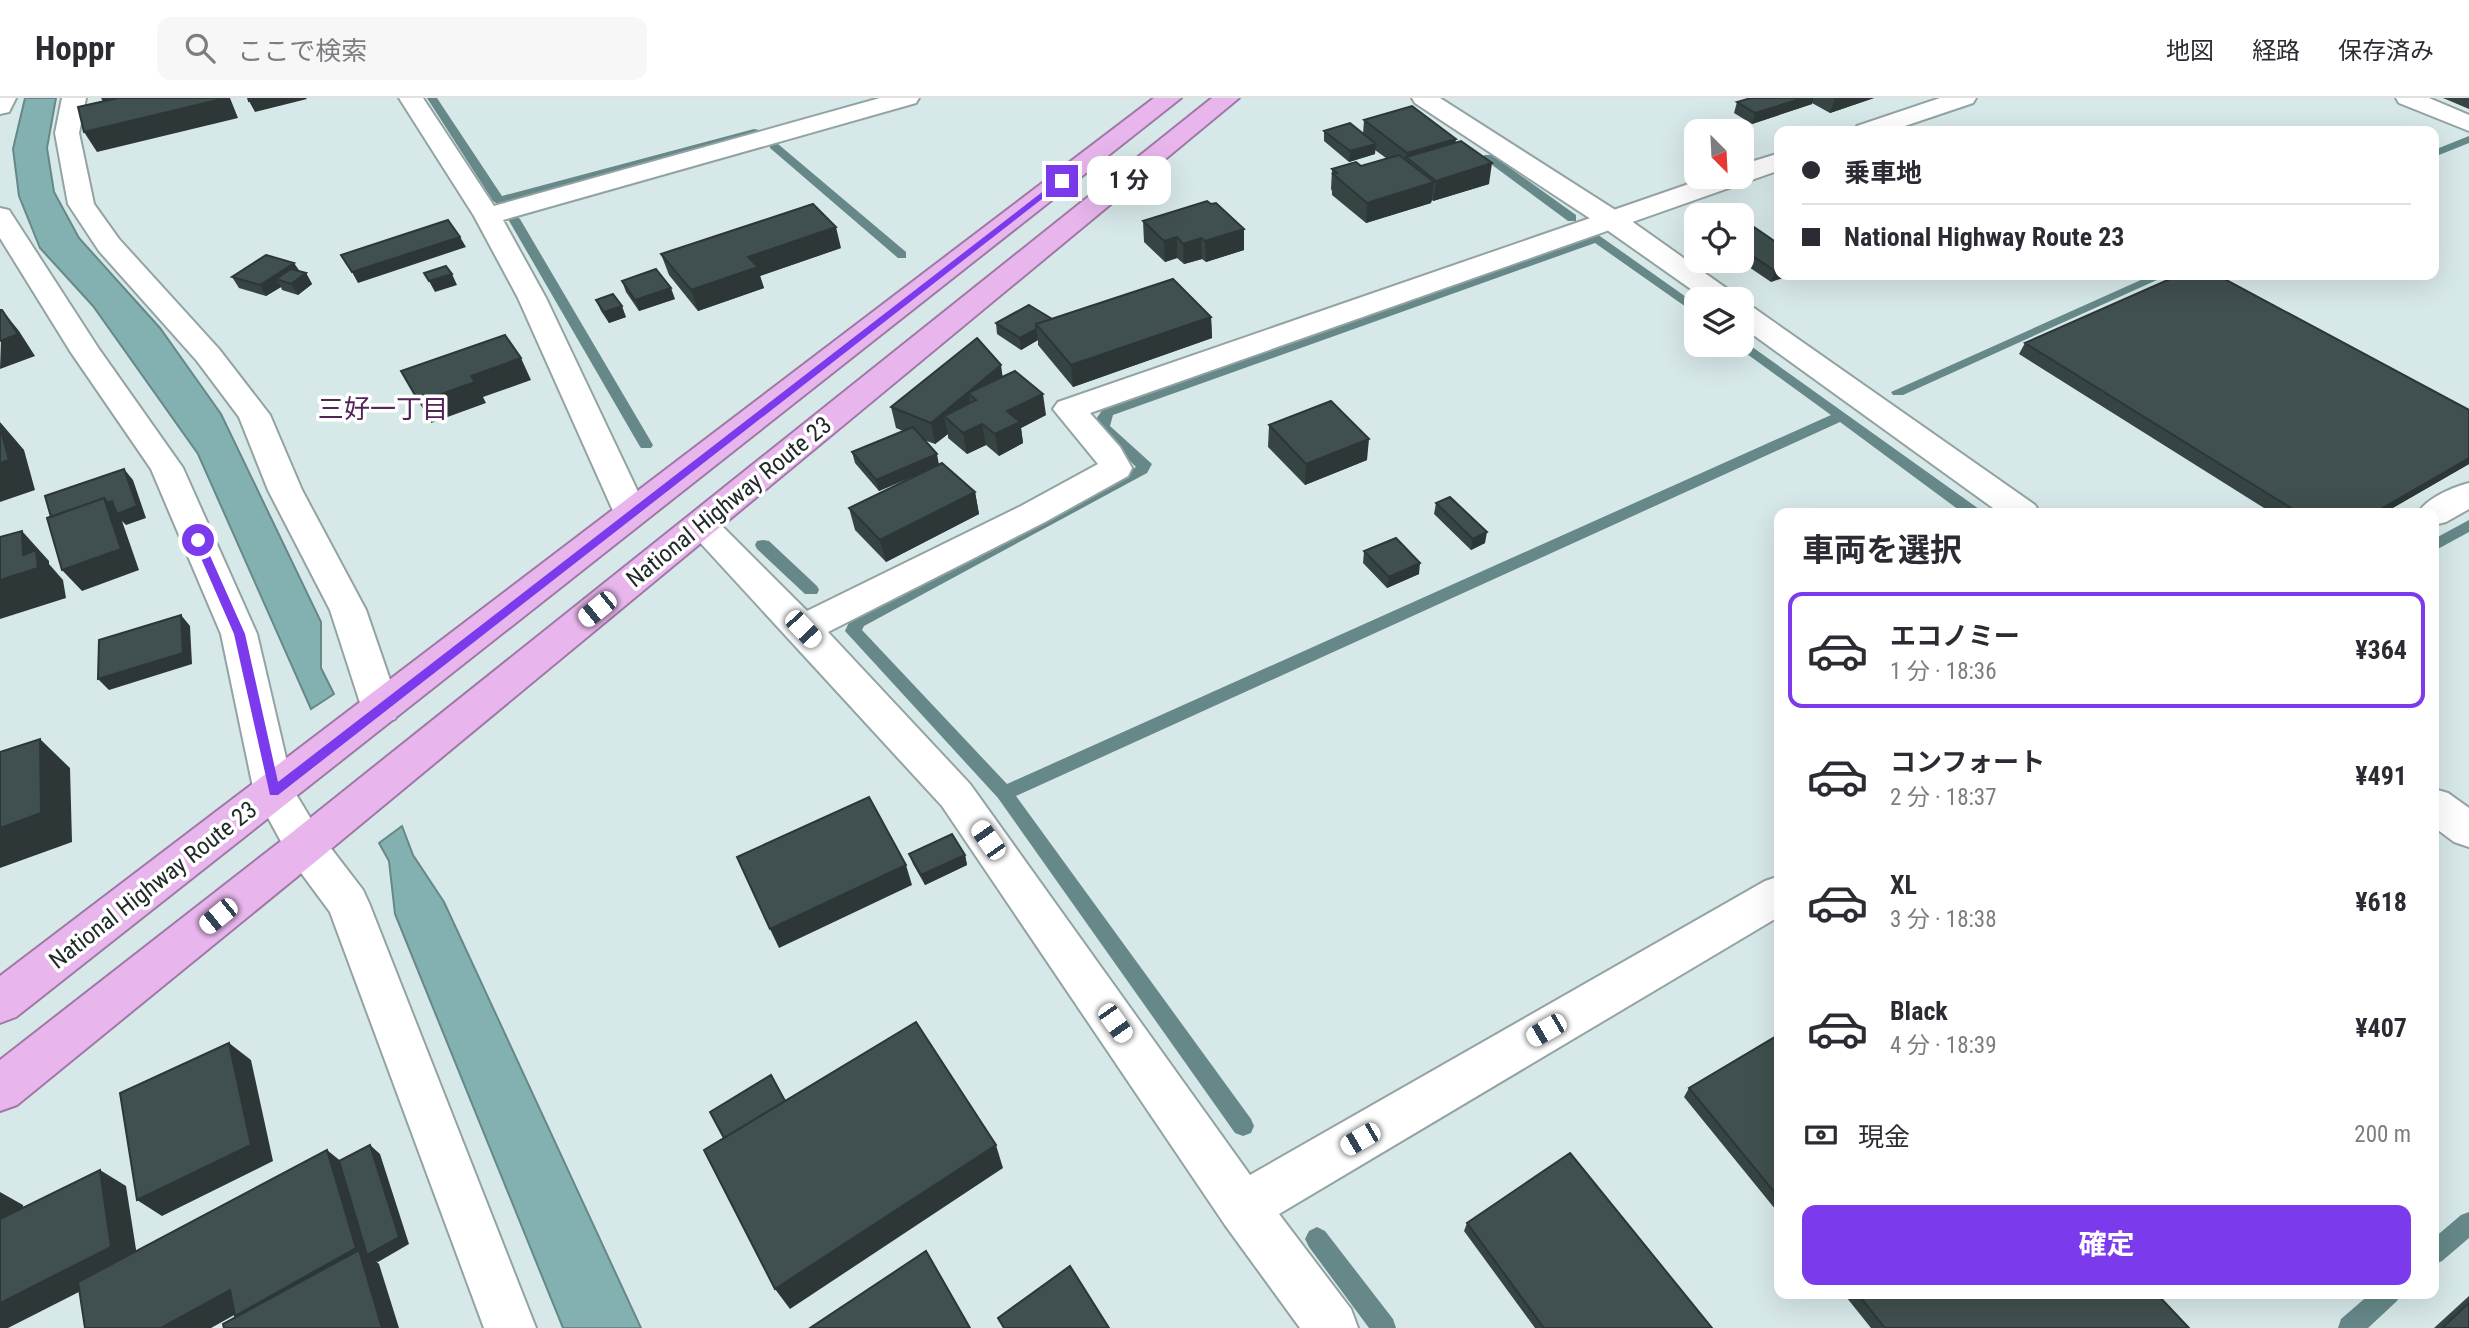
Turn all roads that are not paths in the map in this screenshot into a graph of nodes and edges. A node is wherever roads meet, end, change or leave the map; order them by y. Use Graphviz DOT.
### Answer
graph roads {
  1 [pos="4,98"];
  2 [pos="74,98"];
  3 [pos="411,98"];
  4 [pos="908,98"];
  5 [pos="1169,98"];
  6 [pos="1227,98"];
  7 [pos="1424,98"];
  8 [pos="1964,98"];
  9 [pos="2408,98"];
  10 [pos="0,107"];
  11 [pos="2469,124"];
  12 [pos="1882,126"];
  13 [pos="1774,163"];
  14 [pos="1754,170"];
  15 [pos="1698,189"];
  16 [pos="0,216"];
  17 [pos="487,216"];
  18 [pos="1610,219"];
  19 [pos="1706,287"];
  20 [pos="1754,321"];
  21 [pos="2469,494"];
  22 [pos="2016,508"];
  23 [pos="2439,511"];
  24 [pos="631,513"];
  25 [pos="701,524"];
  26 [pos="803,629"];
  27 [pos="381,709"];
  28 [pos="274,792"];
  29 [pos="2439,809"];
  30 [pos="2469,830"];
  31 [pos="304,846"];
  32 [pos="1774,897"];
  33 [pos="0,1003"];
  34 [pos="0,1089"];
  35 [pos="1243,1207"];
  36 [pos="510,1328"];
  37 [pos="1332,1328"];
  1 -- 10 [label="street"];
  2 -- 27 [label="street"];
  3 -- 17 [label="street"];
  4 -- 17 [label="street"];
  5 -- 24 [label="highway, National Highway Route 23"];
  6 -- 25 [label="highway, National Highway Route 23"];
  7 -- 18 [label="street"];
  8 -- 12 [label="street"];
  9 -- 11 [label="street"];
  13 -- 14 [label="street"];
  15 -- 18 [label="street"];
  16 -- 28 [label="street"];
  17 -- 24 [label="street"];
  18 -- 19 [label="street"];
  18 -- 26 [label="street"];
  20 -- 22 [label="street"];
  21 -- 23 [label="street"];
  24 -- 27 [label="highway, National Highway Route 23"];
  25 -- 26 [label="street"];
  25 -- 31 [label="highway, National Highway Route 23"];
  26 -- 35 [label="street"];
  27 -- 28 [label="highway, National Highway Route 23"];
  28 -- 31 [label="street"];
  28 -- 33 [label="highway, National Highway Route 23"];
  29 -- 30 [label="street"];
  31 -- 34 [label="highway, National Highway Route 23"];
  31 -- 36 [label="street"];
  32 -- 35 [label="street"];
  35 -- 37 [label="street"];
}
